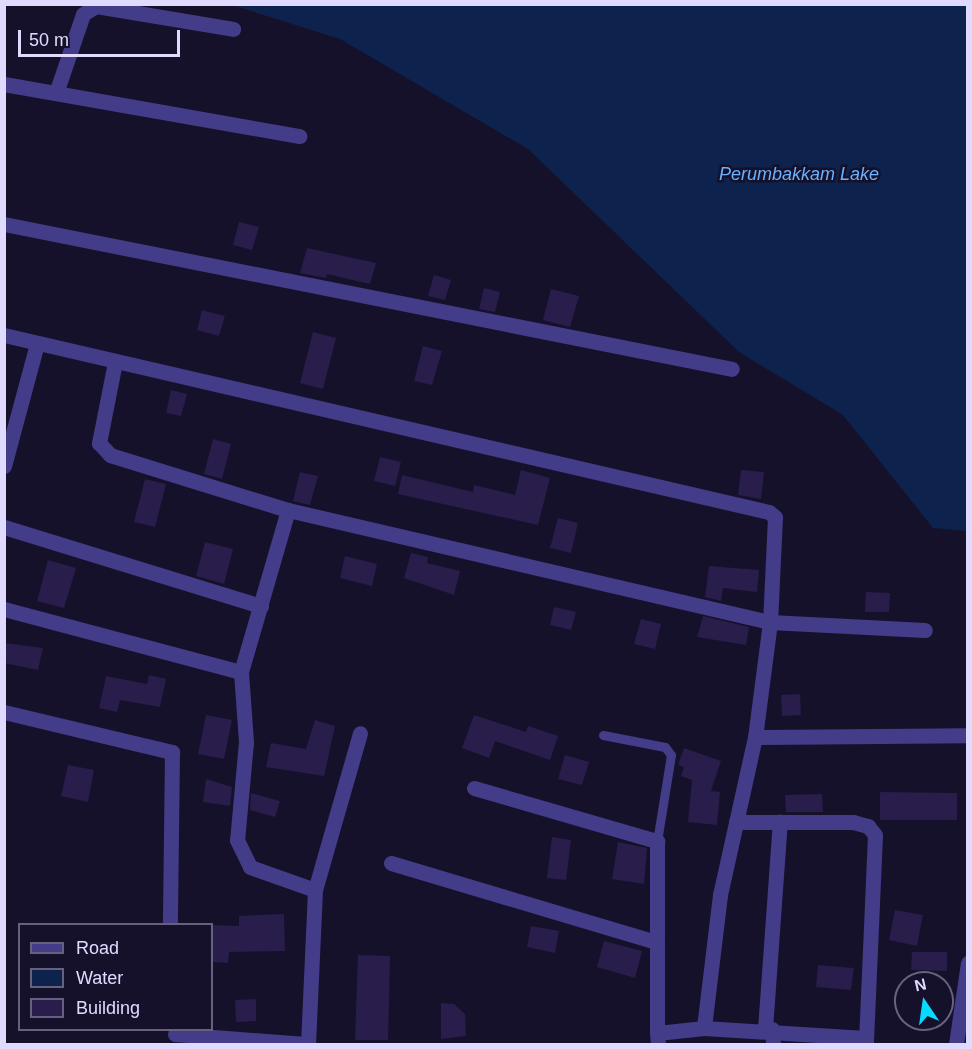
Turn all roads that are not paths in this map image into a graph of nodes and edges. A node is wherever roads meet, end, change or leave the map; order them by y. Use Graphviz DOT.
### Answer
graph roads {
  1 [pos="233,29"];
  2 [pos="4,84"];
  3 [pos="56,93"];
  4 [pos="299,136"];
  5 [pos="4,224"];
  6 [pos="4,335"];
  7 [pos="36,344"];
  8 [pos="115,362"];
  9 [pos="732,369"];
  10 [pos="4,466"];
  11 [pos="288,510"];
  12 [pos="4,527"];
  13 [pos="261,606"];
  14 [pos="4,609"];
  15 [pos="770,622"];
  16 [pos="925,630"];
  17 [pos="241,672"];
  18 [pos="4,711"];
  19 [pos="360,733"];
  20 [pos="603,735"];
  21 [pos="968,735"];
  22 [pos="755,737"];
  23 [pos="474,788"];
  24 [pos="736,822"];
  25 [pos="780,822"];
  26 [pos="657,841"];
  27 [pos="391,862"];
  28 [pos="315,890"];
  29 [pos="170,923"];
  30 [pos="656,942"];
  31 [pos="968,963"];
  32 [pos="704,1028"];
  33 [pos="770,1034"];
  34 [pos="174,1036"];
  35 [pos="658,1039"];
  36 [pos="866,1041"];
  37 [pos="307,1044"];
  38 [pos="956,1044"];
  1 -- 3 [label="street"];
  2 -- 3 [label="street"];
  3 -- 4 [label="street"];
  5 -- 9 [label="street"];
  6 -- 7 [label="street"];
  7 -- 8 [label="street"];
  7 -- 10 [label="street"];
  8 -- 11 [label="street"];
  8 -- 15 [label="street"];
  11 -- 13 [label="street"];
  11 -- 15 [label="street"];
  12 -- 13 [label="street"];
  13 -- 17 [label="street"];
  14 -- 17 [label="street"];
  15 -- 16 [label="street"];
  15 -- 22 [label="street"];
  17 -- 28 [label="street"];
  18 -- 29 [label="street"];
  19 -- 28 [label="street"];
  20 -- 26 [label="lane"];
  21 -- 22 [label="street"];
  22 -- 24 [label="street"];
  23 -- 26 [label="street"];
  24 -- 25 [label="street"];
  24 -- 32 [label="street"];
  25 -- 33 [label="street"];
  25 -- 36 [label="street"];
  26 -- 30 [label="street"];
  27 -- 30 [label="street"];
  28 -- 37 [label="street"];
  30 -- 35 [label="street"];
  31 -- 38 [label="street"];
  32 -- 33 [label="street"];
  32 -- 35 [label="street"];
  33 -- 36 [label="street"];
  34 -- 37 [label="street"];
}
